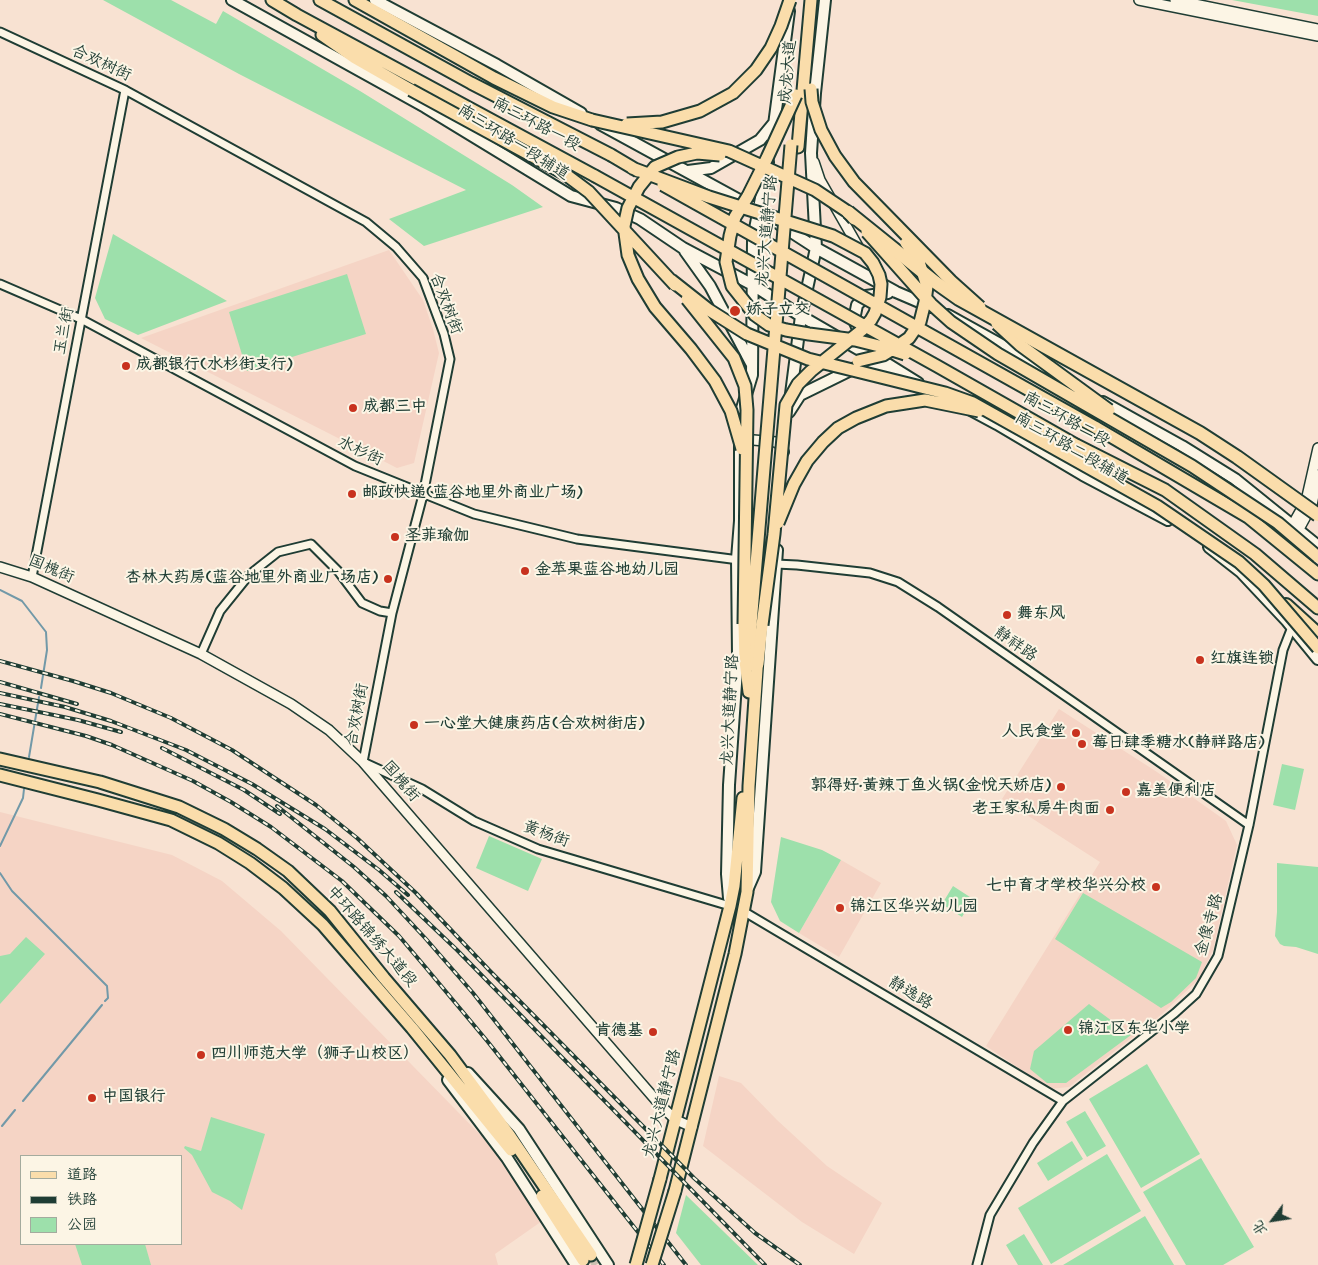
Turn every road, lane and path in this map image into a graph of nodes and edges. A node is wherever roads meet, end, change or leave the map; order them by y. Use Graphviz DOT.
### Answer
graph roads {
  1 [pos="232,0"];
  2 [pos="272,0"];
  3 [pos="320,0"];
  4 [pos="355,0"];
  5 [pos="375,0"];
  6 [pos="790,0"];
  7 [pos="804,0"];
  8 [pos="811,0"];
  9 [pos="817,0"];
  10 [pos="825,0"];
  11 [pos="1139,0"];
  12 [pos="1175,0"];
  13 [pos="297,15"];
  14 [pos="1318,28"];
  15 [pos="0,32"];
  16 [pos="1318,36"];
  17 [pos="125,90"];
  18 [pos="796,95"];
  19 [pos="592,120"];
  20 [pos="776,120"];
  21 [pos="795,146"];
  22 [pos="811,153"];
  23 [pos="756,163"];
  24 [pos="632,168"];
  25 [pos="688,171"];
  26 [pos="759,211"];
  27 [pos="848,212"];
  28 [pos="891,220"];
  29 [pos="683,248"];
  30 [pos="816,248"];
  31 [pos="786,254"];
  32 [pos="671,280"];
  33 [pos="783,280"];
  34 [pos="0,284"];
  35 [pos="882,284"];
  36 [pos="753,285"];
  37 [pos="896,292"];
  38 [pos="781,303"];
  39 [pos="800,316"];
  40 [pos="81,319"];
  41 [pos="881,360"];
  42 [pos="826,364"];
  43 [pos="937,366"];
  44 [pos="752,375"];
  45 [pos="909,379"];
  46 [pos="789,412"];
  47 [pos="1013,425"];
  48 [pos="740,438"];
  49 [pos="1155,443"];
  50 [pos="1318,448"];
  51 [pos="786,459"];
  52 [pos="746,475"];
  53 [pos="1318,475"];
  54 [pos="423,495"];
  55 [pos="1318,515"];
  56 [pos="1296,527"];
  57 [pos="774,534"];
  58 [pos="1318,546"];
  59 [pos="1318,557"];
  60 [pos="738,559"];
  61 [pos="776,565"];
  62 [pos="0,567"];
  63 [pos="1241,572"];
  64 [pos="1318,574"];
  65 [pos="32,577"];
  66 [pos="1264,585"];
  67 [pos="1318,608"];
  68 [pos="392,613"];
  69 [pos="754,624"];
  70 [pos="1292,627"];
  71 [pos="1318,634"];
  72 [pos="1318,643"];
  73 [pos="1318,648"];
  74 [pos="200,654"];
  75 [pos="1318,659"];
  76 [pos="0,759"];
  77 [pos="363,762"];
  78 [pos="0,775"];
  79 [pos="1249,825"];
  80 [pos="747,892"];
  81 [pos="730,906"];
  82 [pos="743,911"];
  83 [pos="1063,1101"];
  84 [pos="676,1120"];
  85 [pos="692,1127"];
  86 [pos="593,1261"];
  87 [pos="636,1265"];
  88 [pos="652,1265"];
  89 [pos="977,1265"];
  1 -- 29 [label="main road, 南三环路一段辅道"];
  2 -- 13 [label="main road, 南三环路一段"];
  3 -- 24 [label="main road, 南三环路一段, bridge"];
  4 -- 19 [label="main road"];
  5 -- 25 [label="main road"];
  6 -- 19 [label="main road, bridge"];
  6 -- 20 [label="main road"];
  7 -- 18 [label="main road, 成龙大道"];
  8 -- 21 [label="main road, 成龙大道"];
  9 -- 28 [label="main road, bridge"];
  10 -- 22 [label="main road"];
  11 -- 16 [label="street"];
  12 -- 14 [label="street"];
  13 -- 32 [label="main road, bridge"];
  13 -- 33 [label="main road, 南三环路一段, bridge"];
  15 -- 17 [label="street, 合欢树街"];
  17 -- 40 [label="street, 玉兰街"];
  17 -- 54 [label="street, 合欢树街"];
  18 -- 21 [label="main road, 成龙大道, bridge"];
  18 -- 43 [label="main road, bridge"];
  19 -- 23 [label="main road, bridge"];
  20 -- 25 [label="main road"];
  20 -- 26 [label="main road"];
  21 -- 69 [label="main road, 龙兴大道静宁路, bridge"];
  22 -- 30 [label="main road"];
  22 -- 35 [label="street"];
  23 -- 27 [label="main road, bridge"];
  23 -- 52 [label="main road, bridge"];
  24 -- 31 [label="main road, 南三环路一段, bridge"];
  24 -- 57 [label="main road, bridge"];
  25 -- 26 [label="main road"];
  26 -- 30 [label="main road"];
  26 -- 36 [label="main road"];
  27 -- 49 [label="main road, bridge"];
  27 -- 55 [label="highway, bridge"];
  28 -- 42 [label="main road, bridge"];
  28 -- 49 [label="main road, bridge"];
  29 -- 36 [label="main road, 南三环路一段辅道"];
  29 -- 44 [label="main road"];
  30 -- 35 [label="main road"];
  30 -- 39 [label="main road"];
  31 -- 64 [label="main road, 南三环路二段, bridge"];
  32 -- 42 [label="main road, bridge"];
  32 -- 52 [label="main road, bridge"];
  33 -- 43 [label="main road, 南三环路二段, bridge"];
  34 -- 40 [label="street, 水杉街"];
  35 -- 37 [label="main road"];
  36 -- 38 [label="main road, 南三环路一段辅道"];
  36 -- 44 [label="main road"];
  37 -- 41 [label="main road"];
  37 -- 56 [label="main road"];
  38 -- 39 [label="main road, 南三环路二段辅道"];
  39 -- 41 [label="main road, 南三环路二段辅道"];
  39 -- 46 [label="main road"];
  40 -- 54 [label="street, 水杉街"];
  40 -- 65 [label="street, 玉兰街"];
  41 -- 45 [label="main road, 南三环路二段辅道"];
  42 -- 47 [label="main road, bridge"];
  43 -- 67 [label="main road, 南三环路二段, bridge"];
  44 -- 48 [label="main road"];
  45 -- 46 [label="main road"];
  45 -- 63 [label="main road, 南三环路二段辅道"];
  46 -- 51 [label="main road"];
  47 -- 57 [label="main road, bridge"];
  47 -- 66 [label="main road, bridge"];
  48 -- 51 [label="street"];
  48 -- 60 [label="main road"];
  49 -- 59 [label="main road, bridge"];
  50 -- 56 [label="street"];
  51 -- 61 [label="main road"];
  52 -- 69 [label="main road, bridge"];
  53 -- 56 [label="street"];
  54 -- 60 [label="street, 水杉街"];
  54 -- 68 [label="street, 合欢树街"];
  56 -- 58 [label="main road"];
  57 -- 69 [label="main road, bridge"];
  60 -- 61 [label="street, 静祥路"];
  60 -- 81 [label="main road"];
  61 -- 79 [label="street, 静祥路"];
  61 -- 80 [label="main road"];
  62 -- 65 [label="street, 国槐街"];
  63 -- 70 [label="main road, 南三环路二段辅道"];
  63 -- 72 [label="street"];
  65 -- 74 [label="street, 国槐街"];
  66 -- 71 [label="highway, bridge"];
  66 -- 73 [label="main road, bridge"];
  68 -- 74 [label="street"];
  68 -- 77 [label="street, 合欢树街"];
  69 -- 80 [label="main road, 龙兴大道静宁路"];
  69 -- 81 [label="main road, 龙兴大道静宁路"];
  70 -- 75 [label="main road, 南三环路二段辅道"];
  70 -- 79 [label="street, 金像寺路"];
  74 -- 77 [label="street, 国槐街"];
  76 -- 86 [label="main road, 中环路锦绣大道段"];
  77 -- 81 [label="street, 黄杨街"];
  77 -- 84 [label="street, 国槐街"];
  78 -- 86 [label="main road, 中环路锦绣大道段"];
  79 -- 83 [label="street, 金像寺路"];
  80 -- 82 [label="main road, 龙兴大道静宁路"];
  81 -- 84 [label="main road, 龙兴大道静宁路"];
  82 -- 83 [label="street, 静逸路"];
  82 -- 85 [label="main road, 龙兴大道静宁路"];
  83 -- 89 [label="street, 金像寺路"];
  84 -- 85 [label="street, 国槐街"];
  84 -- 87 [label="main road, 龙兴大道静宁路, bridge"];
  85 -- 88 [label="main road, 龙兴大道静宁路, bridge"];
}
